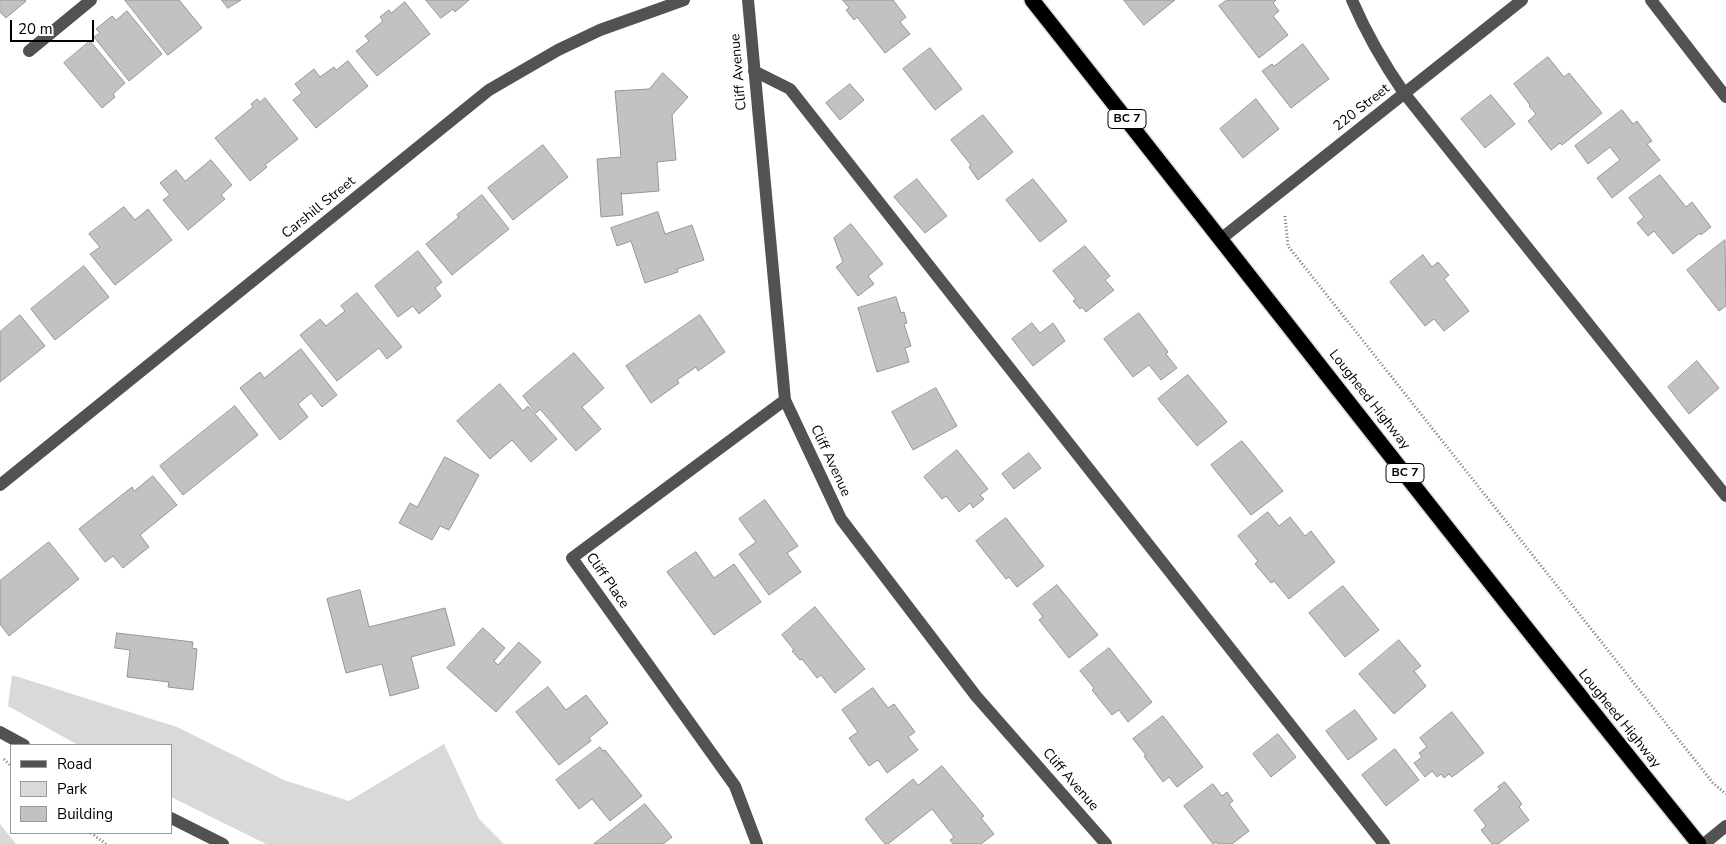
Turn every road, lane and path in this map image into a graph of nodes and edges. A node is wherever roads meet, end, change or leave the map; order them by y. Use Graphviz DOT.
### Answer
graph roads {
  1 [pos="91,0"];
  2 [pos="684,0"];
  3 [pos="748,0"];
  4 [pos="1032,0"];
  5 [pos="1352,0"];
  6 [pos="1522,0"];
  7 [pos="1651,0"];
  8 [pos="29,51"];
  9 [pos="754,71"];
  10 [pos="1404,93"];
  11 [pos="1726,97"];
  12 [pos="1285,216"];
  13 [pos="1222,238"];
  14 [pos="785,400"];
  15 [pos="0,485"];
  16 [pos="1726,496"];
  17 [pos="0,732"];
  18 [pos="22,744"];
  19 [pos="1726,794"];
  20 [pos="172,818"];
  21 [pos="1726,826"];
  22 [pos="92,834"];
  23 [pos="106,844"];
  24 [pos="223,844"];
  25 [pos="757,844"];
  26 [pos="1106,844"];
  27 [pos="1384,844"];
  28 [pos="1699,844"];
  29 [pos="1704,844"];
  1 -- 8 [label="street"];
  2 -- 15 [label="street, Carshill Street"];
  3 -- 9 [label="street, Cliff Avenue"];
  4 -- 13 [label="highway, Lougheed Highway / BC 7"];
  5 -- 10 [label="street"];
  6 -- 10 [label="street, 220 Street"];
  7 -- 11 [label="street"];
  9 -- 14 [label="street, Cliff Avenue"];
  9 -- 27 [label="street"];
  10 -- 13 [label="street, 220 Street"];
  10 -- 16 [label="street"];
  12 -- 19 [label="path"];
  13 -- 28 [label="highway, Lougheed Highway / BC 7"];
  14 -- 25 [label="street, Cliff Place"];
  14 -- 26 [label="street, Cliff Avenue"];
  17 -- 18 [label="street"];
  20 -- 24 [label="street"];
  21 -- 29 [label="street"];
  22 -- 23 [label="path"];
}
